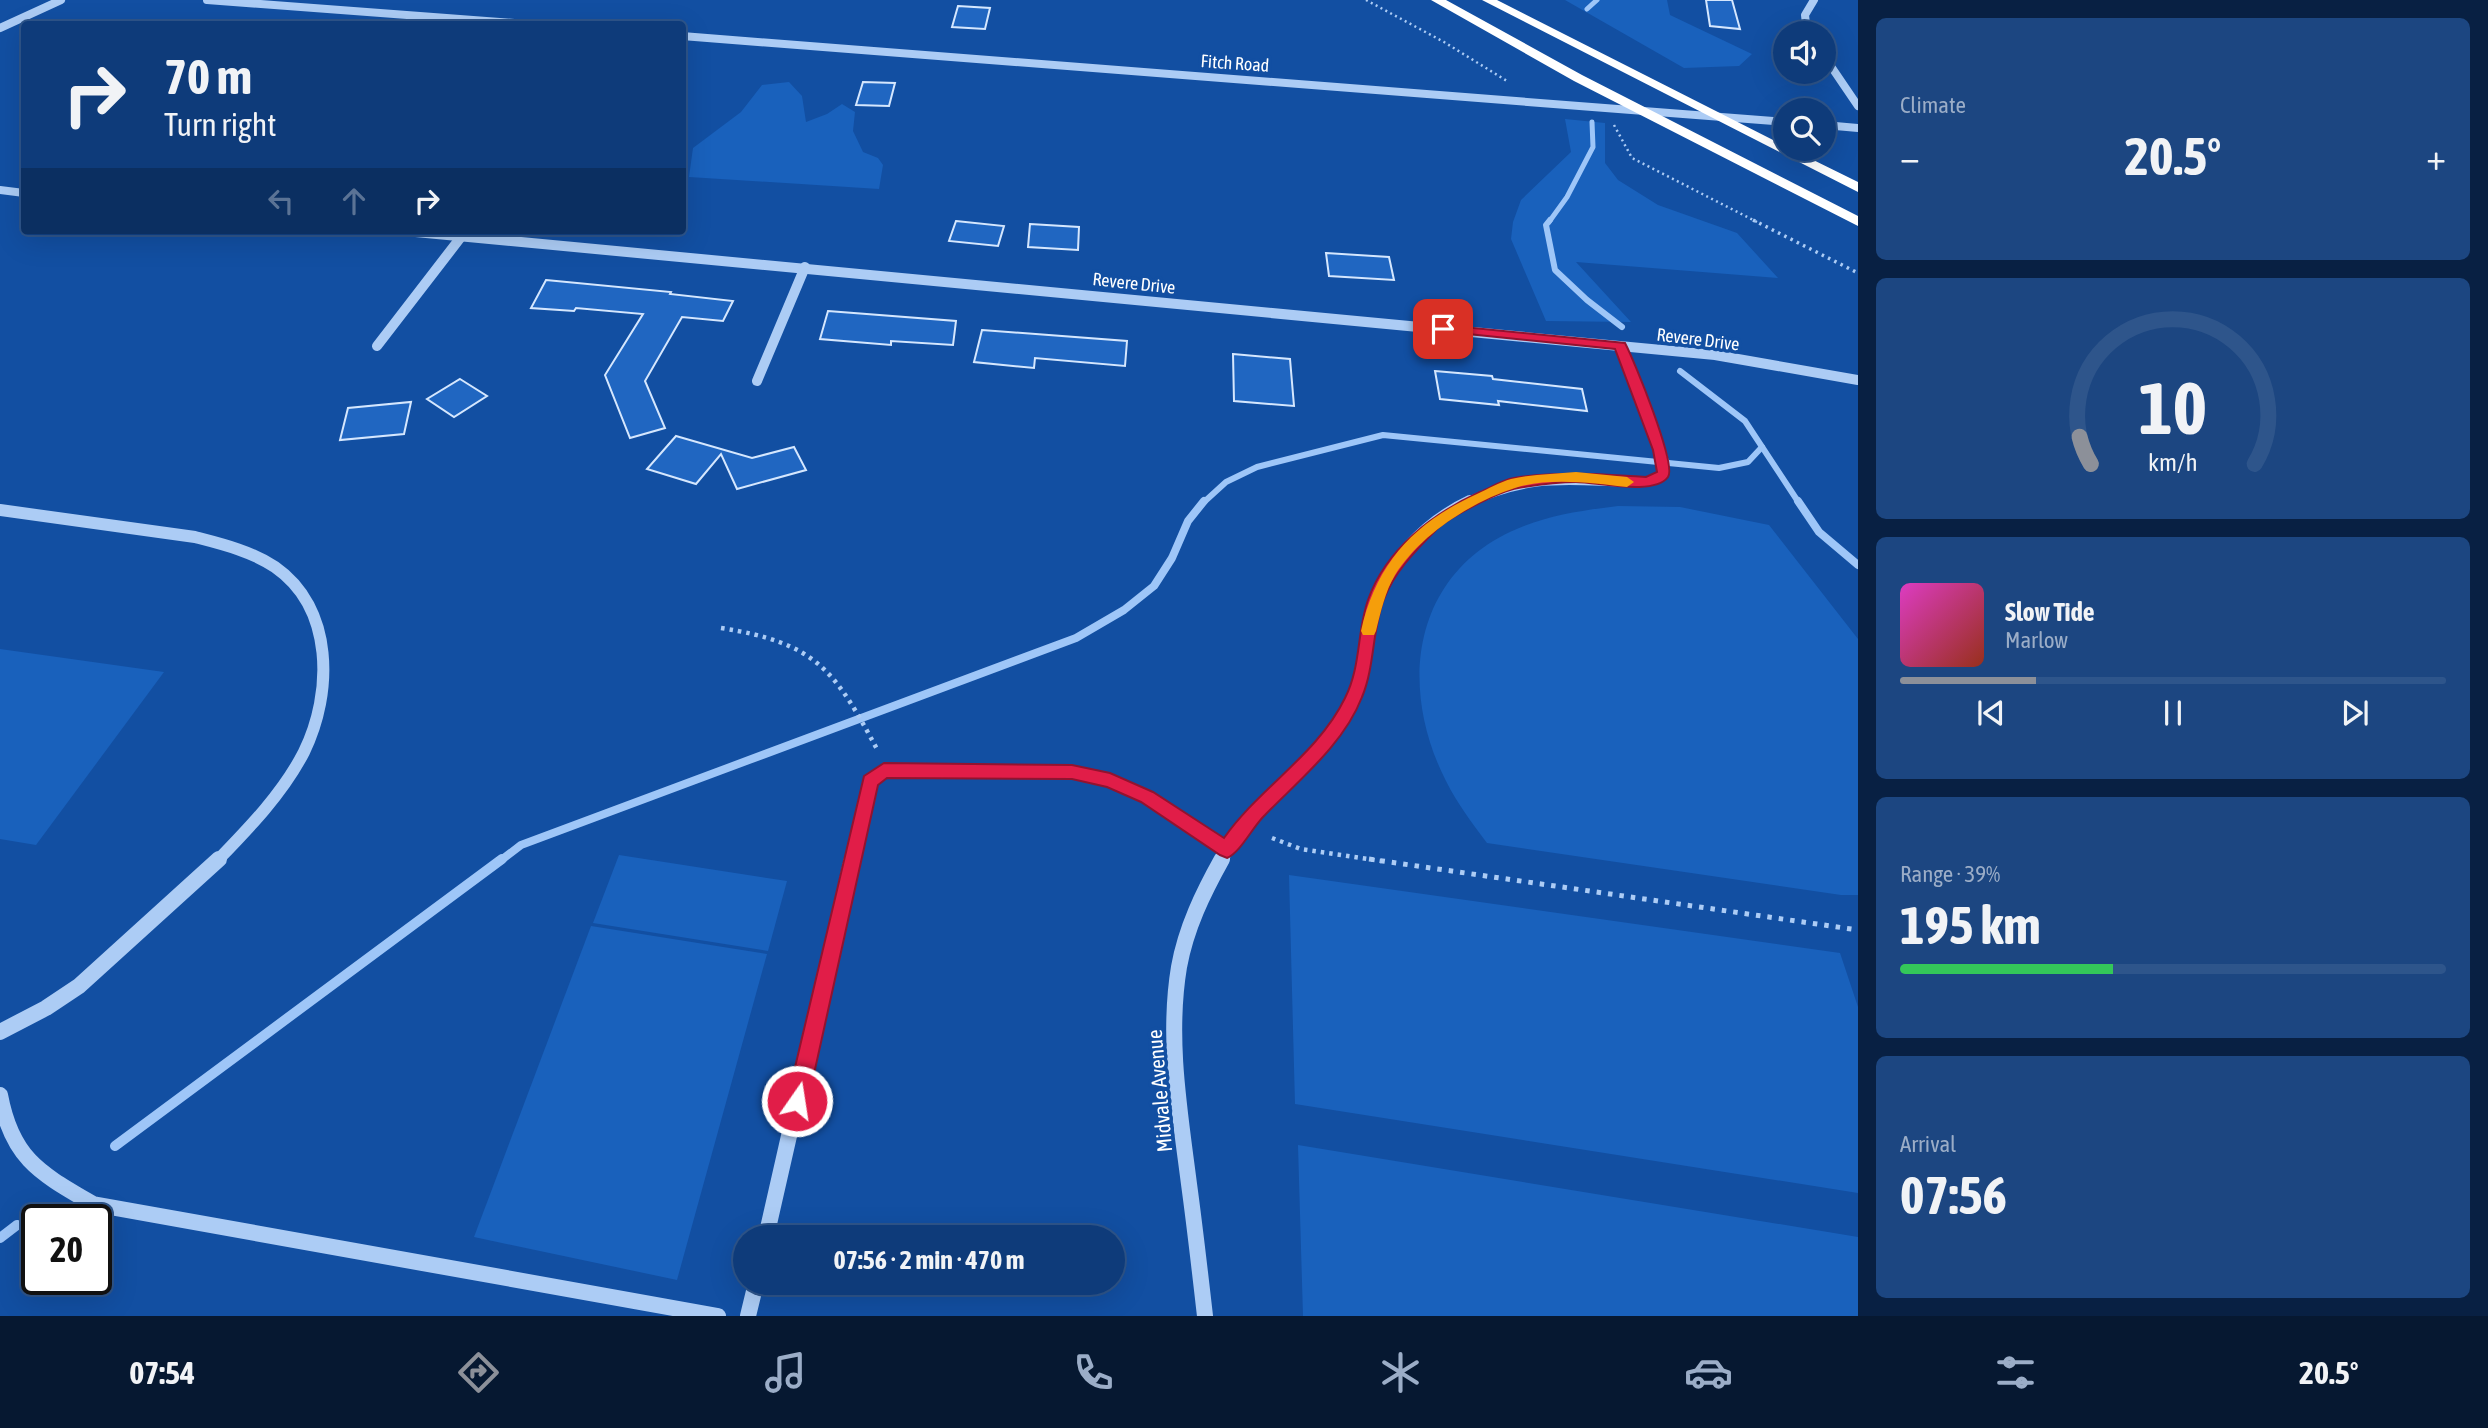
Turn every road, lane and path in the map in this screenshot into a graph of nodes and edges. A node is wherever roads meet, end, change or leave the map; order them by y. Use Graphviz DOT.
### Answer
graph roads {
  1 [pos="61,0"];
  2 [pos="207,0"];
  3 [pos="1366,0"];
  4 [pos="1437,0"];
  5 [pos="1488,0"];
  6 [pos="1814,0"];
  7 [pos="488,21"];
  8 [pos="1804,21"];
  9 [pos="0,28"];
  10 [pos="686,36"];
  11 [pos="1836,74"];
  12 [pos="1516,86"];
  13 [pos="1858,106"];
  14 [pos="1612,119"];
  15 [pos="1773,121"];
  16 [pos="1836,126"];
  17 [pos="1858,128"];
  18 [pos="1858,188"];
  19 [pos="0,190"];
  20 [pos="21,193"];
  21 [pos="1858,222"];
  22 [pos="442,235"];
  23 [pos="461,237"];
  24 [pos="805,267"];
  25 [pos="1858,273"];
  26 [pos="377,346"];
  27 [pos="1620,346"];
  28 [pos="1858,380"];
  29 [pos="757,381"];
  30 [pos="0,510"];
  31 [pos="721,628"];
  32 [pos="882,758"];
  33 [pos="1272,838"];
  34 [pos="1227,850"];
  35 [pos="1858,930"];
  36 [pos="0,1031"];
  37 [pos="0,1095"];
  38 [pos="769,1225"];
  39 [pos="753,1295"];
  40 [pos="718,1316"];
  41 [pos="748,1316"];
  42 [pos="1205,1316"];
  1 -- 9 [label="street"];
  2 -- 7 [label="street"];
  3 -- 12 [label="path"];
  4 -- 21 [label="highway"];
  5 -- 18 [label="highway"];
  6 -- 8 [label="street"];
  10 -- 15 [label="street, Fitch Road"];
  11 -- 13 [label="street"];
  14 -- 25 [label="path"];
  16 -- 17 [label="street"];
  19 -- 20 [label="street"];
  22 -- 23 [label="street, Revere Drive"];
  23 -- 24 [label="street, Revere Drive"];
  23 -- 26 [label="street"];
  24 -- 27 [label="street, Revere Drive"];
  24 -- 29 [label="street"];
  27 -- 28 [label="street, Revere Drive"];
  27 -- 34 [label="street, Midvale Avenue"];
  30 -- 36 [label="street"];
  31 -- 32 [label="path"];
  33 -- 35 [label="path"];
  34 -- 38 [label="street"];
  34 -- 42 [label="street, Midvale Avenue"];
  37 -- 40 [label="street"];
  39 -- 41 [label="lane"];
}
